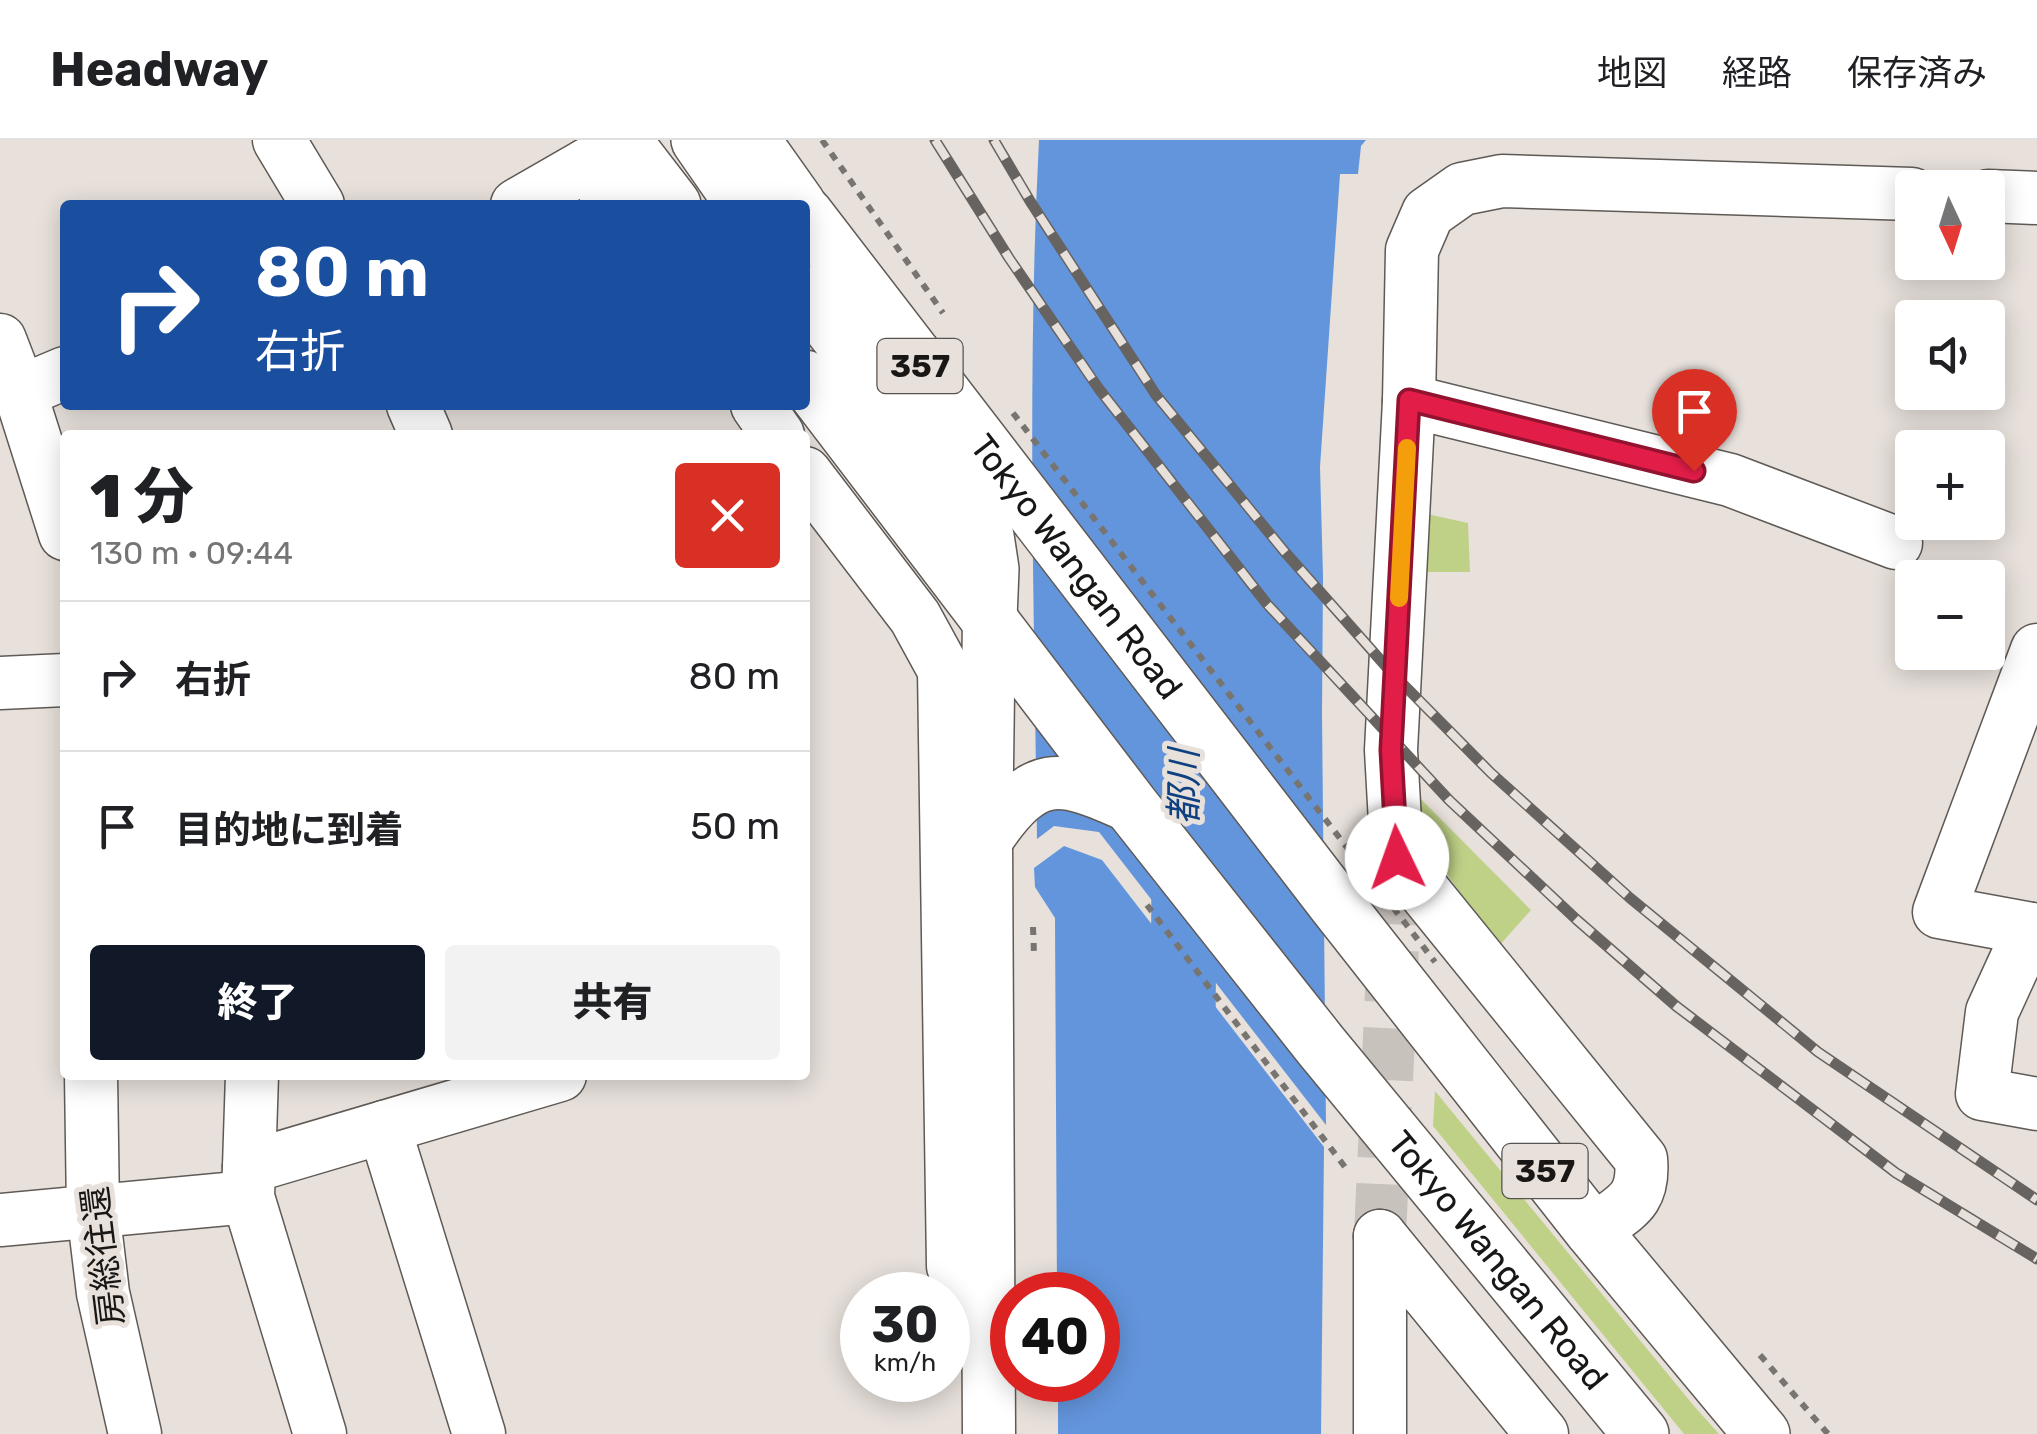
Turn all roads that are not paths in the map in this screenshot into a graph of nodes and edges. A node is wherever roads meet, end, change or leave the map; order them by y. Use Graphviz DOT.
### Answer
graph roads {
  1 [pos="278,140"];
  2 [pos="699,140"];
  3 [pos="752,140"];
  4 [pos="613,163"];
  5 [pos="1895,193"];
  6 [pos="2005,197"];
  7 [pos="2037,198"];
  8 [pos="315,200"];
  9 [pos="528,200"];
  10 [pos="666,200"];
  11 [pos="741,200"];
  12 [pos="794,200"];
  13 [pos="810,221"];
  14 [pos="810,299"];
  15 [pos="0,340"];
  16 [pos="42,382"];
  17 [pos="810,385"];
  18 [pos="1409,400"];
  19 [pos="814,500"];
  20 [pos="60,501"];
  21 [pos="1896,543"];
  22 [pos="989,618"];
  23 [pos="2037,650"];
  24 [pos="60,680"];
  25 [pos="0,683"];
  26 [pos="1132,808"];
  27 [pos="986,840"];
  28 [pos="2033,929"];
  29 [pos="91,1080"];
  30 [pos="252,1080"];
  31 [pos="543,1080"];
  32 [pos="2037,1104"];
  33 [pos="384,1127"];
  34 [pos="249,1182"];
  35 [pos="92,1210"];
  36 [pos="0,1220"];
  37 [pos="1593,1232"];
  38 [pos="990,1366"];
  39 [pos="135,1434"];
  40 [pos="320,1434"];
  41 [pos="479,1434"];
  42 [pos="989,1434"];
  43 [pos="1380,1434"];
  44 [pos="1542,1434"];
  45 [pos="1641,1434"];
  46 [pos="1762,1434"];
  1 -- 8 [label="street"];
  2 -- 11 [label="highway"];
  3 -- 12 [label="highway"];
  4 -- 9 [label="street"];
  4 -- 10 [label="highway"];
  5 -- 18 [label="street"];
  6 -- 7 [label="street"];
  13 -- 37 [label="highway, Tokyo Wangan Road / 357"];
  14 -- 22 [label="highway"];
  15 -- 16 [label="street"];
  16 -- 20 [label="street"];
  17 -- 22 [label="highway, Tokyo Wangan Road / 357"];
  18 -- 21 [label="street"];
  18 -- 37 [label="street"];
  19 -- 38 [label="street"];
  22 -- 26 [label="highway, Tokyo Wangan Road / 357"];
  22 -- 27 [label="street"];
  23 -- 28 [label="street"];
  24 -- 25 [label="street"];
  26 -- 27 [label="street"];
  26 -- 45 [label="highway, Tokyo Wangan Road / 357"];
  27 -- 38 [label="street"];
  28 -- 32 [label="street"];
  29 -- 35 [label="street, 房総往還"];
  30 -- 34 [label="street"];
  31 -- 33 [label="street"];
  33 -- 34 [label="street"];
  33 -- 41 [label="street"];
  34 -- 35 [label="street"];
  34 -- 40 [label="street"];
  35 -- 36 [label="street"];
  35 -- 39 [label="street, 房総往還"];
  37 -- 46 [label="highway, Tokyo Wangan Road / 357"];
  38 -- 42 [label="street"];
  43 -- 44 [label="street"];
}
